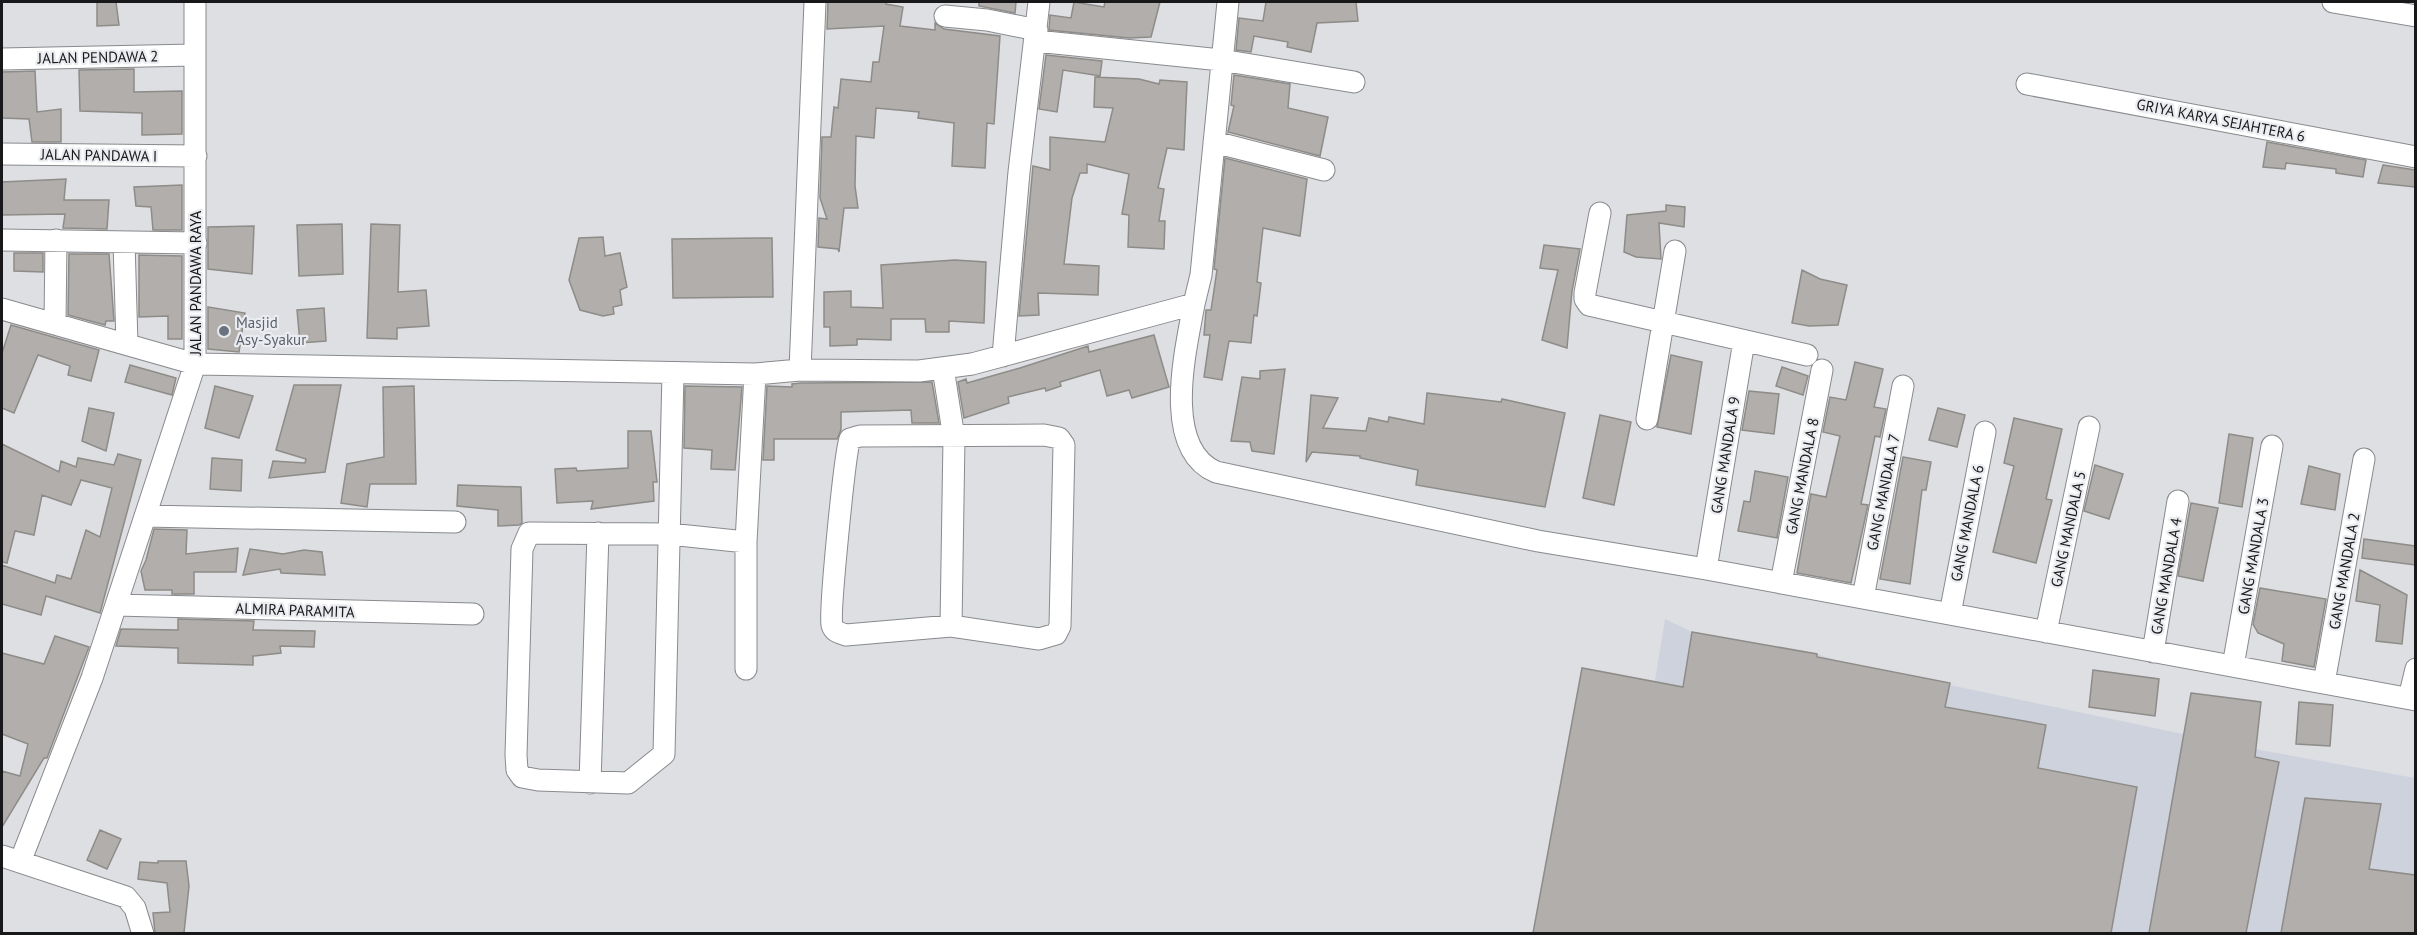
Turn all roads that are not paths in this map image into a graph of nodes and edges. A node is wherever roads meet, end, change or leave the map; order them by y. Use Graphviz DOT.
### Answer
graph roads {
  1 [pos="195,2"];
  2 [pos="815,2"];
  3 [pos="1039,2"];
  4 [pos="1228,2"];
  5 [pos="2333,2"];
  6 [pos="945,16"];
  7 [pos="2415,16"];
  8 [pos="1036,36"];
  9 [pos="194,55"];
  10 [pos="2,59"];
  11 [pos="1221,60"];
  12 [pos="1354,82"];
  13 [pos="2027,84"];
  14 [pos="1214,142"];
  15 [pos="2,154"];
  16 [pos="196,156"];
  17 [pos="2415,157"];
  18 [pos="1323,170"];
  19 [pos="1600,213"];
  20 [pos="2,240"];
  21 [pos="56,240"];
  22 [pos="124,242"];
  23 [pos="195,243"];
  24 [pos="1675,251"];
  25 [pos="1194,304"];
  26 [pos="2,310"];
  27 [pos="1664,323"];
  28 [pos="56,324"];
  29 [pos="1744,341"];
  30 [pos="127,344"];
  31 [pos="1003,356"];
  32 [pos="195,364"];
  33 [pos="943,368"];
  34 [pos="800,370"];
  35 [pos="673,373"];
  36 [pos="755,374"];
  37 [pos="1903,386"];
  38 [pos="1647,419"];
  39 [pos="2089,427"];
  40 [pos="1984,432"];
  41 [pos="954,438"];
  42 [pos="2272,446"];
  43 [pos="2364,459"];
  44 [pos="2178,501"];
  45 [pos="145,516"];
  46 [pos="455,522"];
  47 [pos="598,533"];
  48 [pos="669,534"];
  49 [pos="746,542"];
  50 [pos="1706,569"];
  51 [pos="1781,583"];
  52 [pos="1863,598"];
  53 [pos="116,605"];
  54 [pos="473,614"];
  55 [pos="1950,614"];
  56 [pos="951,626"];
  57 [pos="2046,632"];
  58 [pos="2153,652"];
  59 [pos="2233,666"];
  60 [pos="746,669"];
  61 [pos="2415,669"];
  62 [pos="2324,683"];
  63 [pos="2412,699"];
  64 [pos="590,783"];
  65 [pos="11,859"];
  66 [pos="143,933"];
  1 -- 9 [label="street, JALAN PANDAWA RAYA"];
  2 -- 34 [label="street"];
  3 -- 8 [label="street"];
  4 -- 11 [label="street"];
  5 -- 7 [label="street"];
  6 -- 8 [label="street"];
  8 -- 11 [label="street"];
  8 -- 31 [label="street"];
  9 -- 10 [label="street, JALAN PENDAWA 2"];
  9 -- 16 [label="street, JALAN PANDAWA RAYA"];
  11 -- 12 [label="street"];
  11 -- 14 [label="street"];
  13 -- 17 [label="street, GRIYA KARYA SEJAHTERA 6"];
  14 -- 18 [label="street"];
  14 -- 25 [label="street"];
  15 -- 16 [label="street, JALAN PANDAWA I"];
  16 -- 23 [label="street, JALAN PANDAWA RAYA"];
  19 -- 27 [label="street"];
  20 -- 21 [label="street"];
  21 -- 22 [label="street"];
  21 -- 28 [label="street"];
  22 -- 23 [label="street"];
  22 -- 30 [label="street"];
  23 -- 32 [label="street, JALAN PANDAWA RAYA"];
  24 -- 27 [label="street"];
  25 -- 31 [label="street"];
  25 -- 50 [label="street"];
  26 -- 28 [label="street, JALAN PANDAWA RAYA"];
  27 -- 29 [label="street"];
  27 -- 38 [label="street"];
  28 -- 30 [label="street, JALAN PANDAWA RAYA"];
  29 -- 50 [label="street, GANG MANDALA 9"];
  29 -- 51 [label="street, GANG MANDALA 8"];
  30 -- 32 [label="street, JALAN PANDAWA RAYA"];
  31 -- 33 [label="street"];
  32 -- 35 [label="street"];
  32 -- 45 [label="street"];
  33 -- 34 [label="street"];
  33 -- 41 [label="street"];
  34 -- 36 [label="street"];
  35 -- 36 [label="street"];
  35 -- 48 [label="street"];
  36 -- 49 [label="street"];
  37 -- 52 [label="street, GANG MANDALA 7"];
  39 -- 57 [label="street, GANG MANDALA 5"];
  40 -- 55 [label="street, GANG MANDALA 6"];
  41 -- 56 [label="street"];
  41 -- 56 [label="street"];
  41 -- 56 [label="street"];
  42 -- 59 [label="street, GANG MANDALA 3"];
  43 -- 62 [label="street, GANG MANDALA 2"];
  44 -- 58 [label="street, GANG MANDALA 4"];
  45 -- 46 [label="street"];
  45 -- 53 [label="street"];
  47 -- 48 [label="street"];
  47 -- 64 [label="street"];
  47 -- 64 [label="street"];
  48 -- 49 [label="street"];
  48 -- 64 [label="street"];
  49 -- 60 [label="street"];
  50 -- 51 [label="street"];
  51 -- 52 [label="street"];
  52 -- 55 [label="street"];
  53 -- 54 [label="street, ALMIRA PARAMITA"];
  53 -- 65 [label="street"];
  55 -- 57 [label="street"];
  57 -- 58 [label="street"];
  58 -- 59 [label="street"];
  59 -- 62 [label="street"];
  61 -- 63 [label="street"];
  62 -- 63 [label="street"];
  65 -- 66 [label="street"];
}
